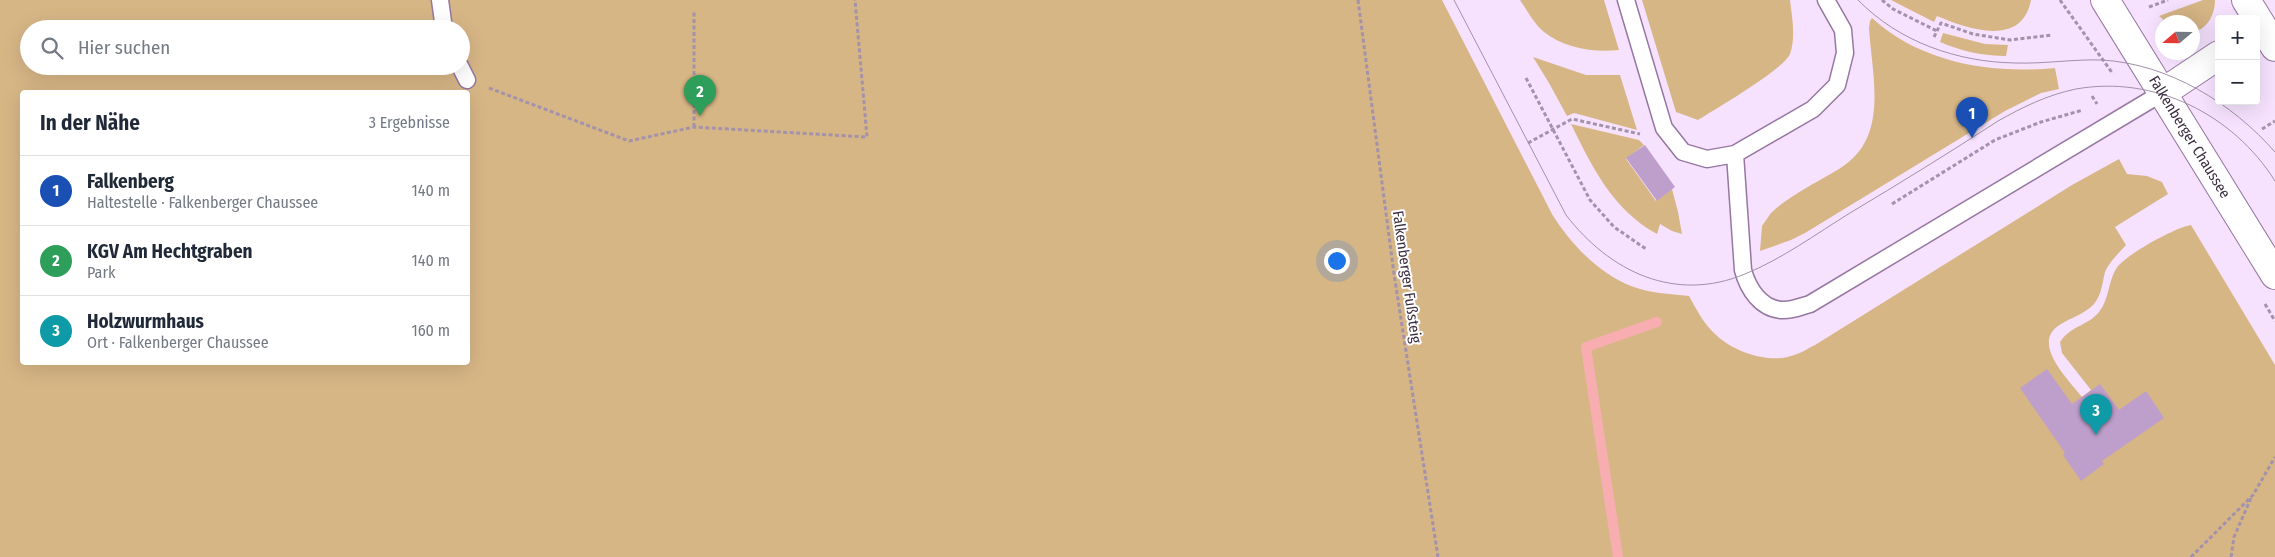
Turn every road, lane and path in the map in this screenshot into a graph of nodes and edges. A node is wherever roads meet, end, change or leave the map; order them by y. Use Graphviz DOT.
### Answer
graph roads {
  1 [pos="440,0"];
  2 [pos="855,0"];
  3 [pos="1358,0"];
  4 [pos="1626,0"];
  5 [pos="1826,0"];
  6 [pos="1882,0"];
  7 [pos="2060,0"];
  8 [pos="2105,0"];
  9 [pos="2168,0"];
  10 [pos="2246,0"];
  11 [pos="2149,7"];
  12 [pos="694,11"];
  13 [pos="443,20"];
  14 [pos="2074,22"];
  15 [pos="1937,31"];
  16 [pos="2265,34"];
  17 [pos="2052,35"];
  18 [pos="1934,37"];
  19 [pos="2215,58"];
  20 [pos="469,75"];
  21 [pos="1526,78"];
  22 [pos="2162,93"];
  23 [pos="2098,105"];
  24 [pos="2274,123"];
  25 [pos="694,127"];
  26 [pos="1553,129"];
  27 [pos="2262,129"];
  28 [pos="1674,140"];
  29 [pos="1528,143"];
  30 [pos="1735,154"];
  31 [pos="1892,204"];
  32 [pos="1646,249"];
  33 [pos="2275,276"];
  34 [pos="2275,456"];
  35 [pos="2253,495"];
  36 [pos="1438,557"];
  37 [pos="2191,557"];
  38 [pos="2231,557"];
  1 -- 13 [label="lane"];
  2 -- 25 [label="path"];
  3 -- 36 [label="path, Falkenberger Fußsteig"];
  4 -- 28 [label="lane"];
  5 -- 30 [label="lane"];
  6 -- 15 [label="path"];
  7 -- 14 [label="path"];
  8 -- 22 [label="main road, Falkenberger Chaussee"];
  9 -- 11 [label="path"];
  10 -- 16 [label="main road"];
  12 -- 25 [label="path"];
  15 -- 17 [label="path"];
  15 -- 18 [label="path"];
  19 -- 22 [label="main road"];
  20 -- 25 [label="path"];
  21 -- 26 [label="path"];
  22 -- 30 [label="lane"];
  22 -- 33 [label="main road, Falkenberger Chaussee"];
  23 -- 31 [label="path"];
  24 -- 27 [label="path"];
  26 -- 28 [label="path"];
  26 -- 29 [label="path"];
  26 -- 32 [label="path"];
  28 -- 30 [label="lane"];
  34 -- 35 [label="path"];
  35 -- 37 [label="path"];
  35 -- 38 [label="path"];
}
